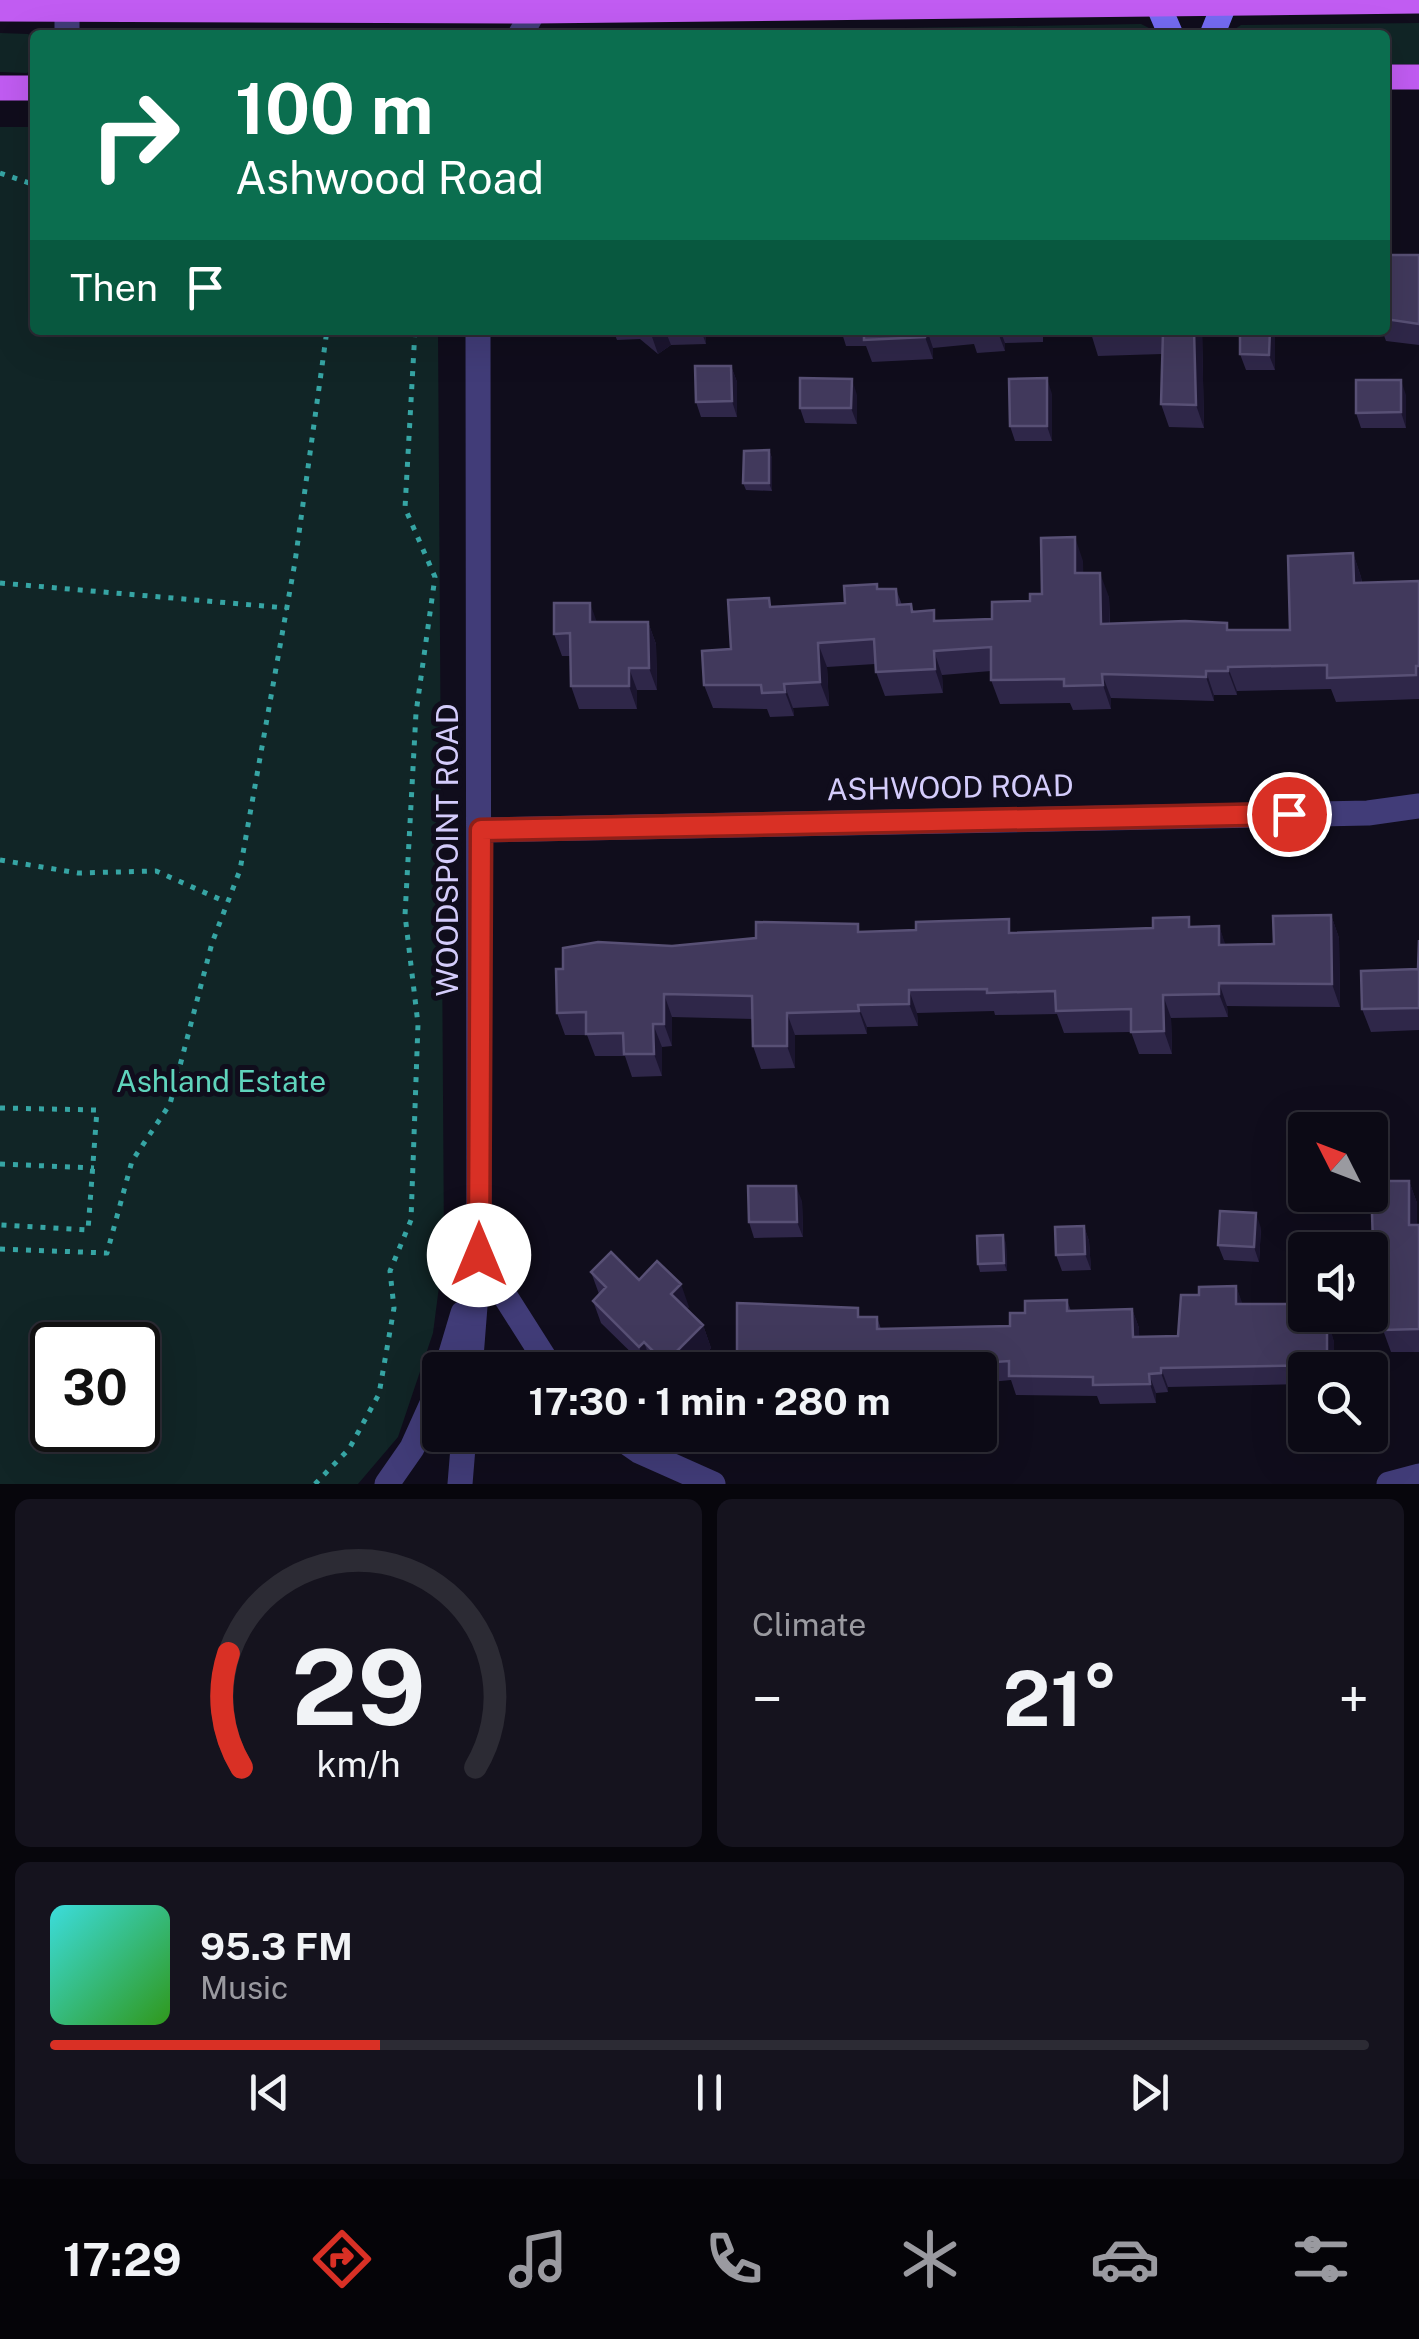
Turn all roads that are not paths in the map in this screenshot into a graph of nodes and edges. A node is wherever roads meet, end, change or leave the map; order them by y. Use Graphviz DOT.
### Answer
graph roads {
  1 [pos="1419,1"];
  2 [pos="1156,2"];
  3 [pos="1226,2"];
  4 [pos="534,6"];
  5 [pos="0,9"];
  6 [pos="67,15"];
  7 [pos="522,30"];
  8 [pos="1170,30"];
  9 [pos="1214,30"];
  10 [pos="1390,77"];
  11 [pos="1419,77"];
  12 [pos="0,88"];
  13 [pos="30,88"];
  14 [pos="478,335"];
  15 [pos="1419,806"];
  16 [pos="481,830"];
  17 [pos="479,1255"];
  18 [pos="451,1352"];
  19 [pos="471,1352"];
  20 [pos="541,1352"];
  21 [pos="422,1426"];
  22 [pos="463,1452"];
  23 [pos="641,1452"];
  24 [pos="1419,1476"];
  25 [pos="387,1484"];
  26 [pos="460,1484"];
  27 [pos="714,1484"];
  28 [pos="1389,1484"];
  1 -- 3 [label="main road"];
  2 -- 3 [label="main road"];
  2 -- 4 [label="main road"];
  2 -- 8 [label="street"];
  3 -- 9 [label="street"];
  4 -- 6 [label="main road"];
  4 -- 7 [label="street"];
  5 -- 6 [label="main road"];
  10 -- 11 [label="main road"];
  12 -- 13 [label="main road"];
  14 -- 16 [label="street, WOODSPOINT ROAD"];
  15 -- 16 [label="street, ASHWOOD ROAD"];
  16 -- 17 [label="street, WOODSPOINT ROAD"];
  17 -- 18 [label="street"];
  17 -- 19 [label="street, WOODSPOINT ROAD"];
  17 -- 20 [label="street"];
  21 -- 25 [label="street"];
  22 -- 26 [label="street"];
  23 -- 27 [label="street"];
  24 -- 28 [label="street"];
}
